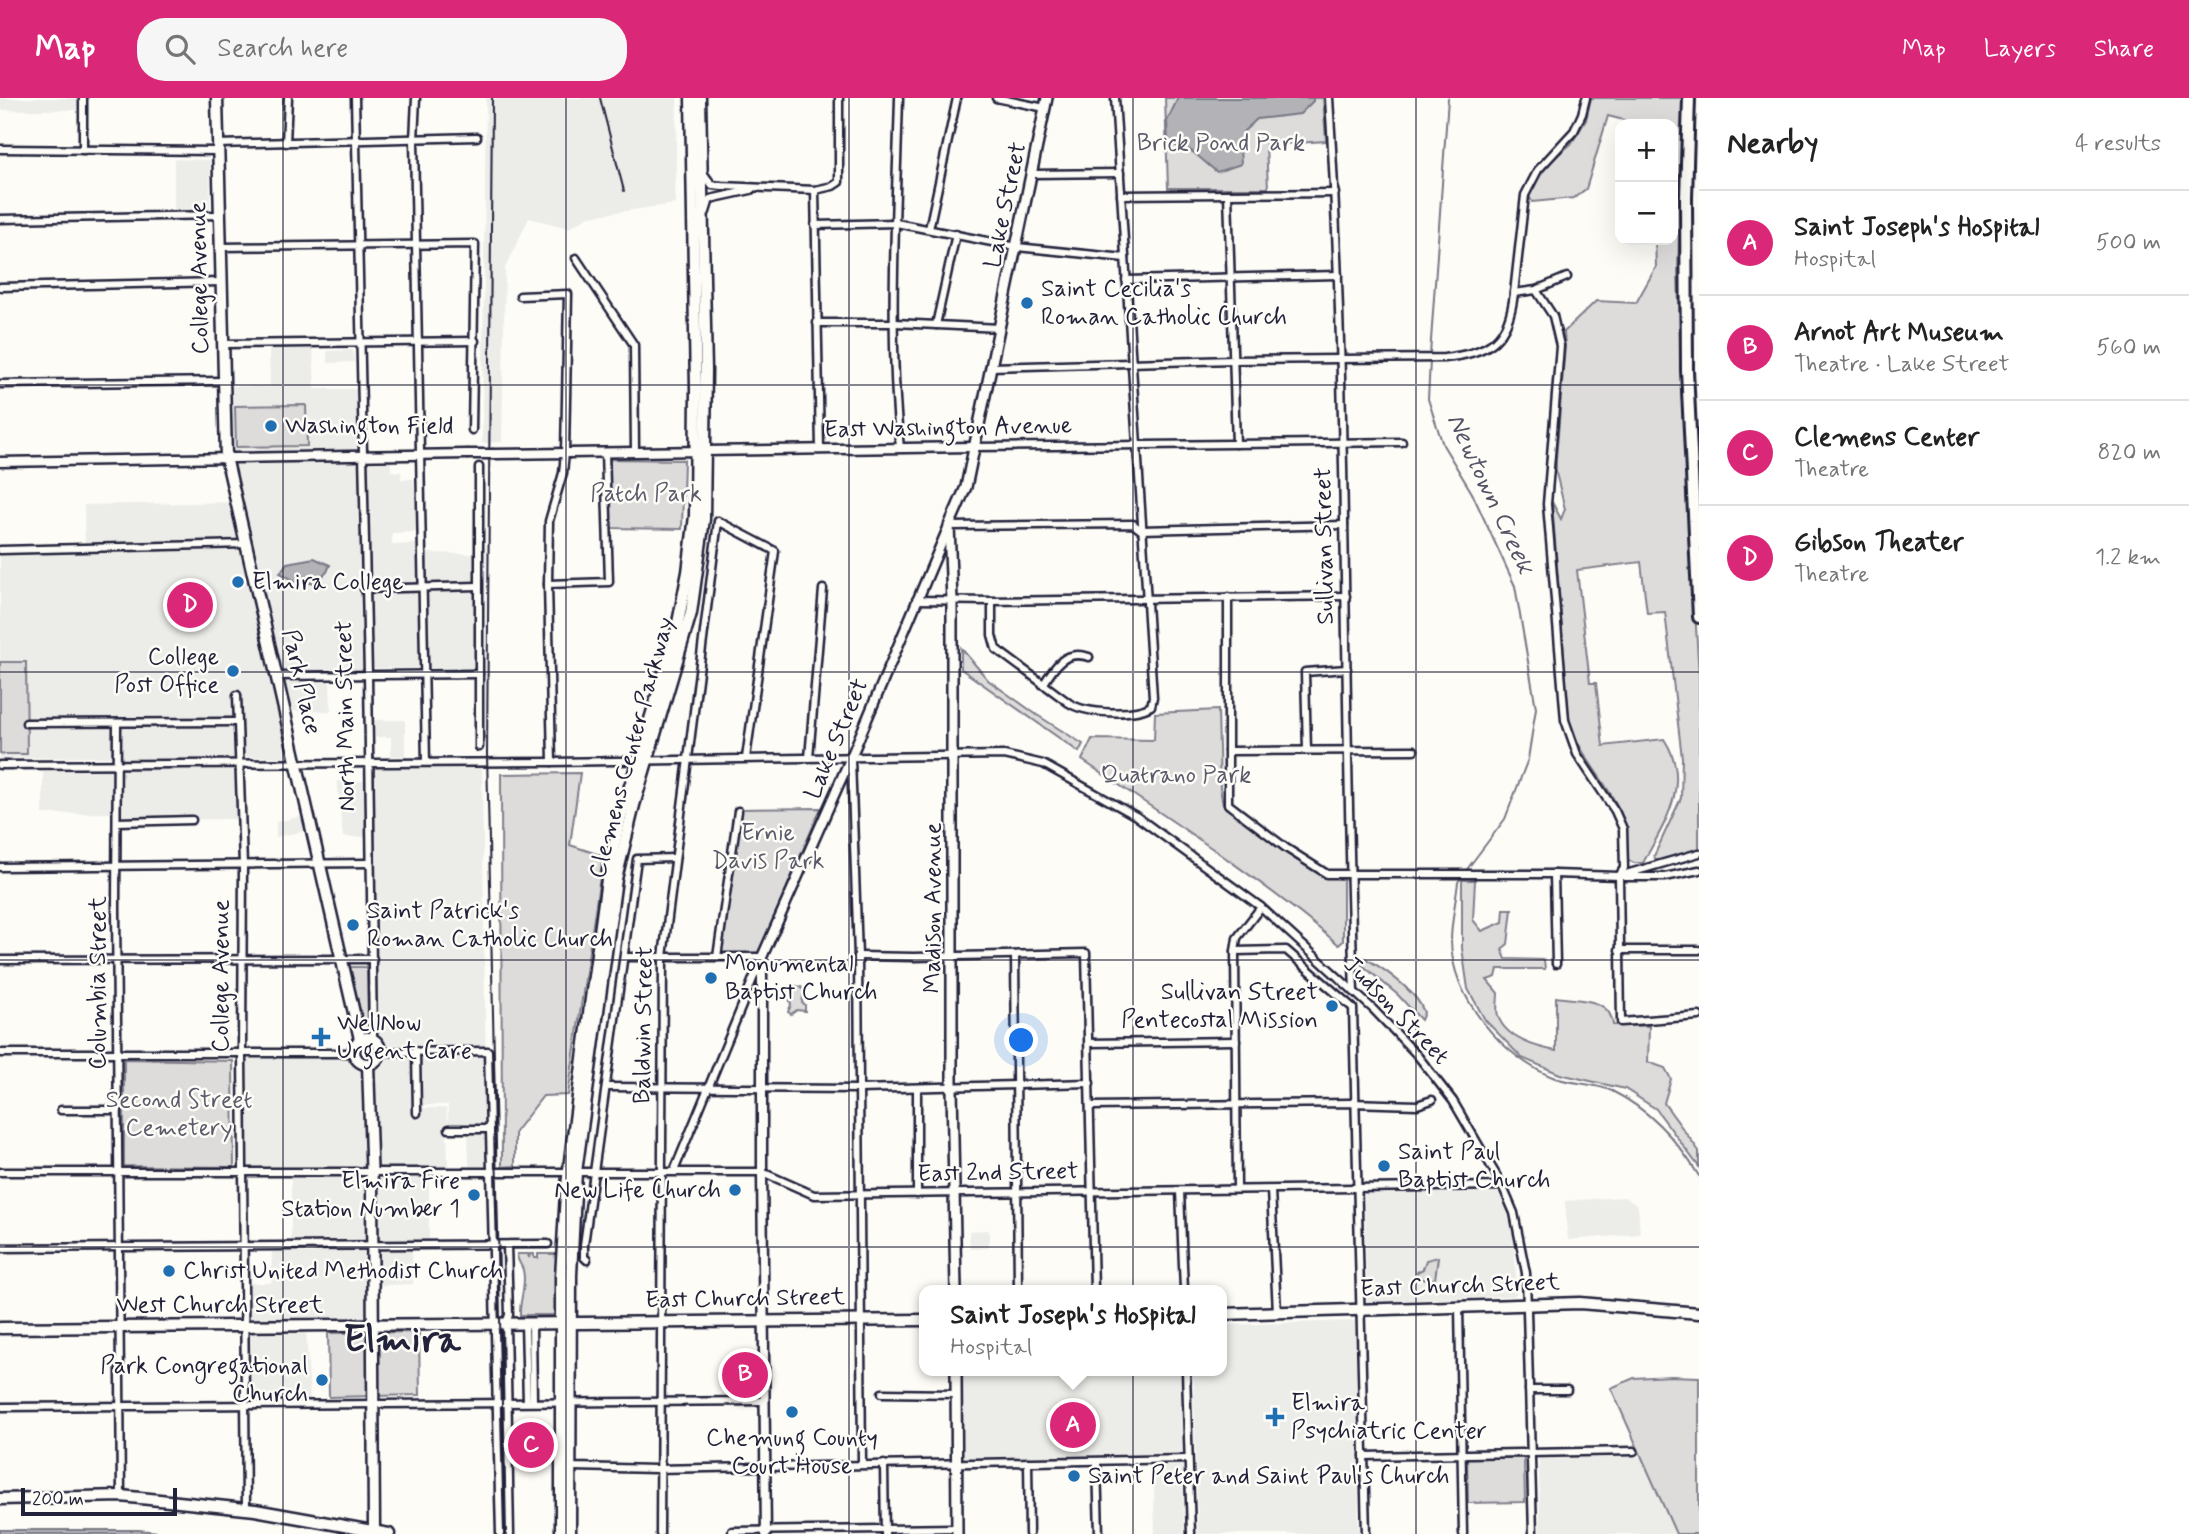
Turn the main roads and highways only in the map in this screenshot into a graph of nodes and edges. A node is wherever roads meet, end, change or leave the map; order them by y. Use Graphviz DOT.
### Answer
graph roads {
  1 [pos="216,98"];
  2 [pos="691,98"];
  3 [pos="700,98"];
  4 [pos="1689,98"];
  5 [pos="1046,103"];
  6 [pos="701,451"];
  7 [pos="226,457"];
  8 [pos="950,526"];
  9 [pos="1699,617"];
  10 [pos="360,1040"];
  11 [pos="368,1064"];
  12 [pos="956,1285"];
  13 [pos="1699,1313"];
  14 [pos="1227,1314"];
  15 [pos="919,1320"];
  16 [pos="566,1322"];
  17 [pos="372,1324"];
  18 [pos="0,1328"];
  19 [pos="956,1376"];
  20 [pos="566,1402"];
  21 [pos="0,1499"];
  22 [pos="957,1531"];
  23 [pos="374,1532"];
  24 [pos="389,1534"];
  25 [pos="561,1534"];
  26 [pos="570,1534"];
  1 -- 7 [label="main road, College Avenue"];
  2 -- 6 [label="main road, Clemens Center Parkway"];
  3 -- 6 [label="main road, Clemens Center Parkway"];
  4 -- 9 [label="highway"];
  5 -- 8 [label="main road, Lake Street"];
  6 -- 16 [label="main road, Clemens Center Parkway"];
  7 -- 10 [label="main road, Park Place"];
  8 -- 12 [label="main road, Madison Avenue"];
  10 -- 11 [label="main road"];
  10 -- 11 [label="main road"];
  11 -- 17 [label="main road"];
  13 -- 14 [label="main road, East Church Street"];
  15 -- 16 [label="main road, East Church Street"];
  16 -- 17 [label="main road, West Church Street"];
  16 -- 20 [label="main road, Clemens Center Parkway"];
  17 -- 18 [label="main road, West Church Street"];
  17 -- 23 [label="main road"];
  19 -- 22 [label="main road"];
  20 -- 25 [label="main road, Clemens Center Parkway"];
  20 -- 26 [label="main road, Clemens Center Parkway"];
  21 -- 23 [label="main road"];
  23 -- 24 [label="main road"];
}
